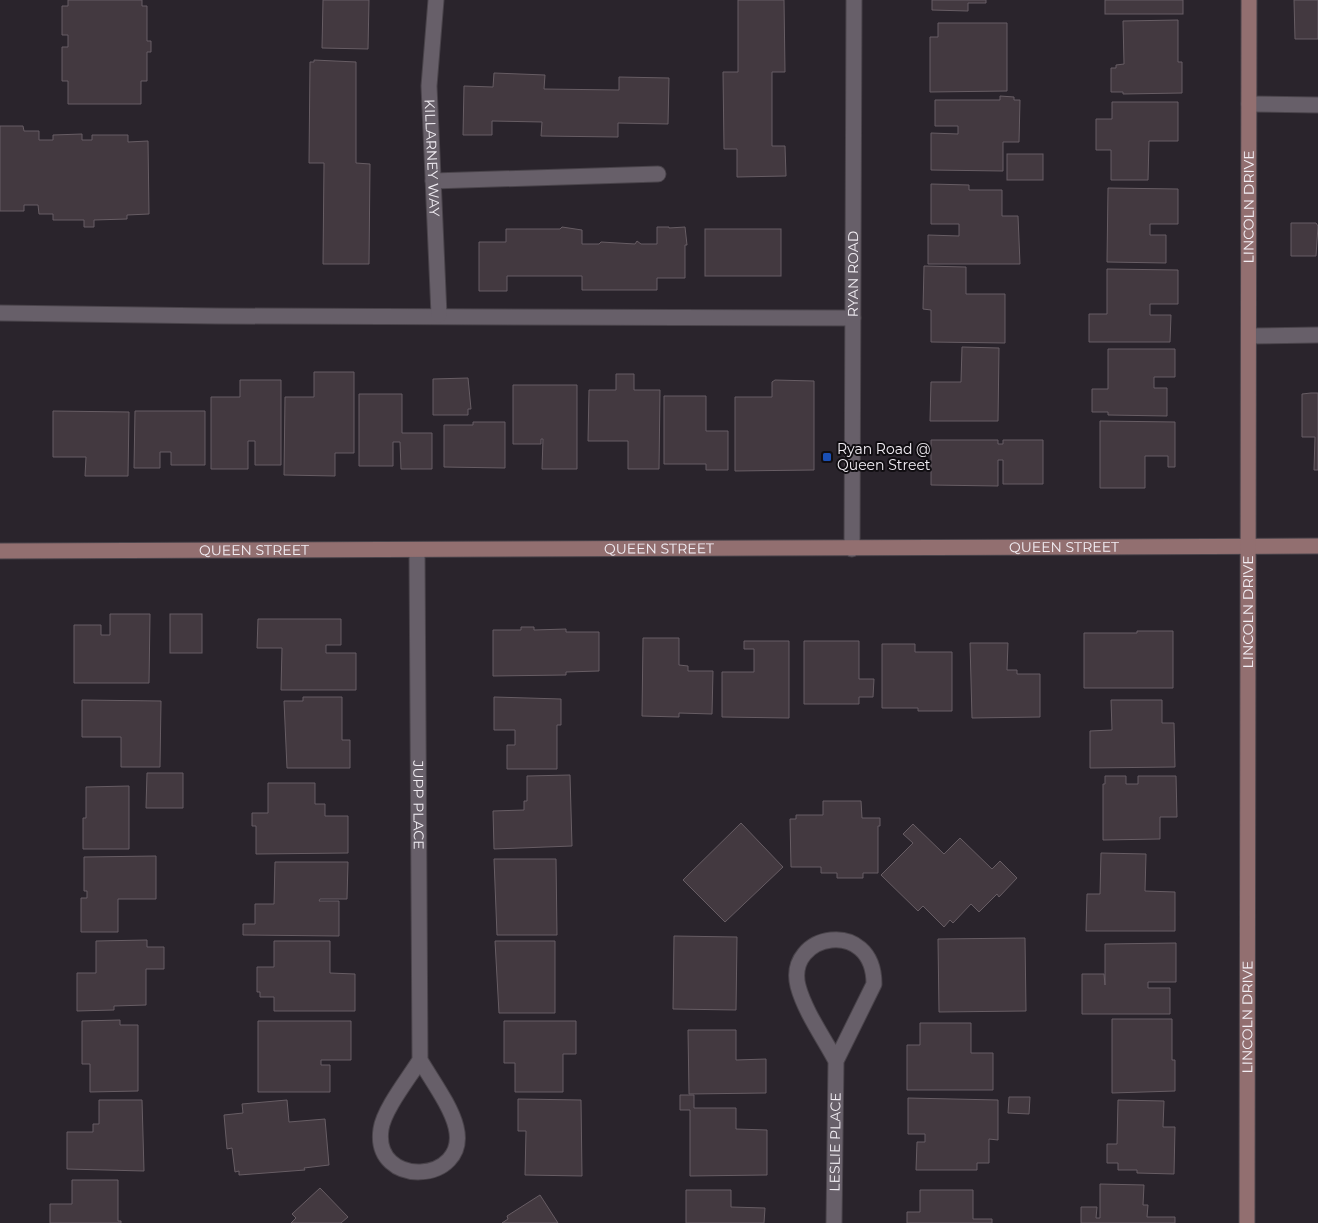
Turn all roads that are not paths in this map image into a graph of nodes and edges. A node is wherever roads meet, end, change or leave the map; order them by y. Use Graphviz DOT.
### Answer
graph roads {
  1 [pos="436,0"];
  2 [pos="854,0"];
  3 [pos="1249,0"];
  4 [pos="1249,104"];
  5 [pos="1318,105"];
  6 [pos="658,174"];
  7 [pos="433,181"];
  8 [pos="0,313"];
  9 [pos="439,315"];
  10 [pos="853,318"];
  11 [pos="1318,335"];
  12 [pos="1249,336"];
  13 [pos="1248,544"];
  14 [pos="1318,546"];
  15 [pos="852,549"];
  16 [pos="0,550"];
  17 [pos="417,550"];
  18 [pos="420,1060"];
  19 [pos="836,1061"];
  20 [pos="834,1223"];
  21 [pos="1247,1223"];
  1 -- 7 [label="street, KILLARNEY WAY"];
  2 -- 10 [label="street, RYAN ROAD"];
  3 -- 4 [label="street, LINCOLN DRIVE"];
  4 -- 5 [label="street"];
  4 -- 12 [label="street, LINCOLN DRIVE"];
  6 -- 7 [label="street"];
  7 -- 9 [label="street, KILLARNEY WAY"];
  8 -- 9 [label="street"];
  9 -- 10 [label="street"];
  10 -- 15 [label="street, RYAN ROAD"];
  11 -- 12 [label="street"];
  12 -- 13 [label="street, LINCOLN DRIVE"];
  13 -- 14 [label="street, QUEEN STREET"];
  13 -- 15 [label="street, QUEEN STREET"];
  13 -- 21 [label="street, LINCOLN DRIVE"];
  15 -- 17 [label="street, QUEEN STREET"];
  16 -- 17 [label="street, QUEEN STREET"];
  17 -- 18 [label="street, JUPP PLACE"];
  18 -- 18 [label="street, JUPP PLACE"];
  19 -- 19 [label="street, LESLIE PLACE"];
  19 -- 20 [label="street, LESLIE PLACE"];
}
